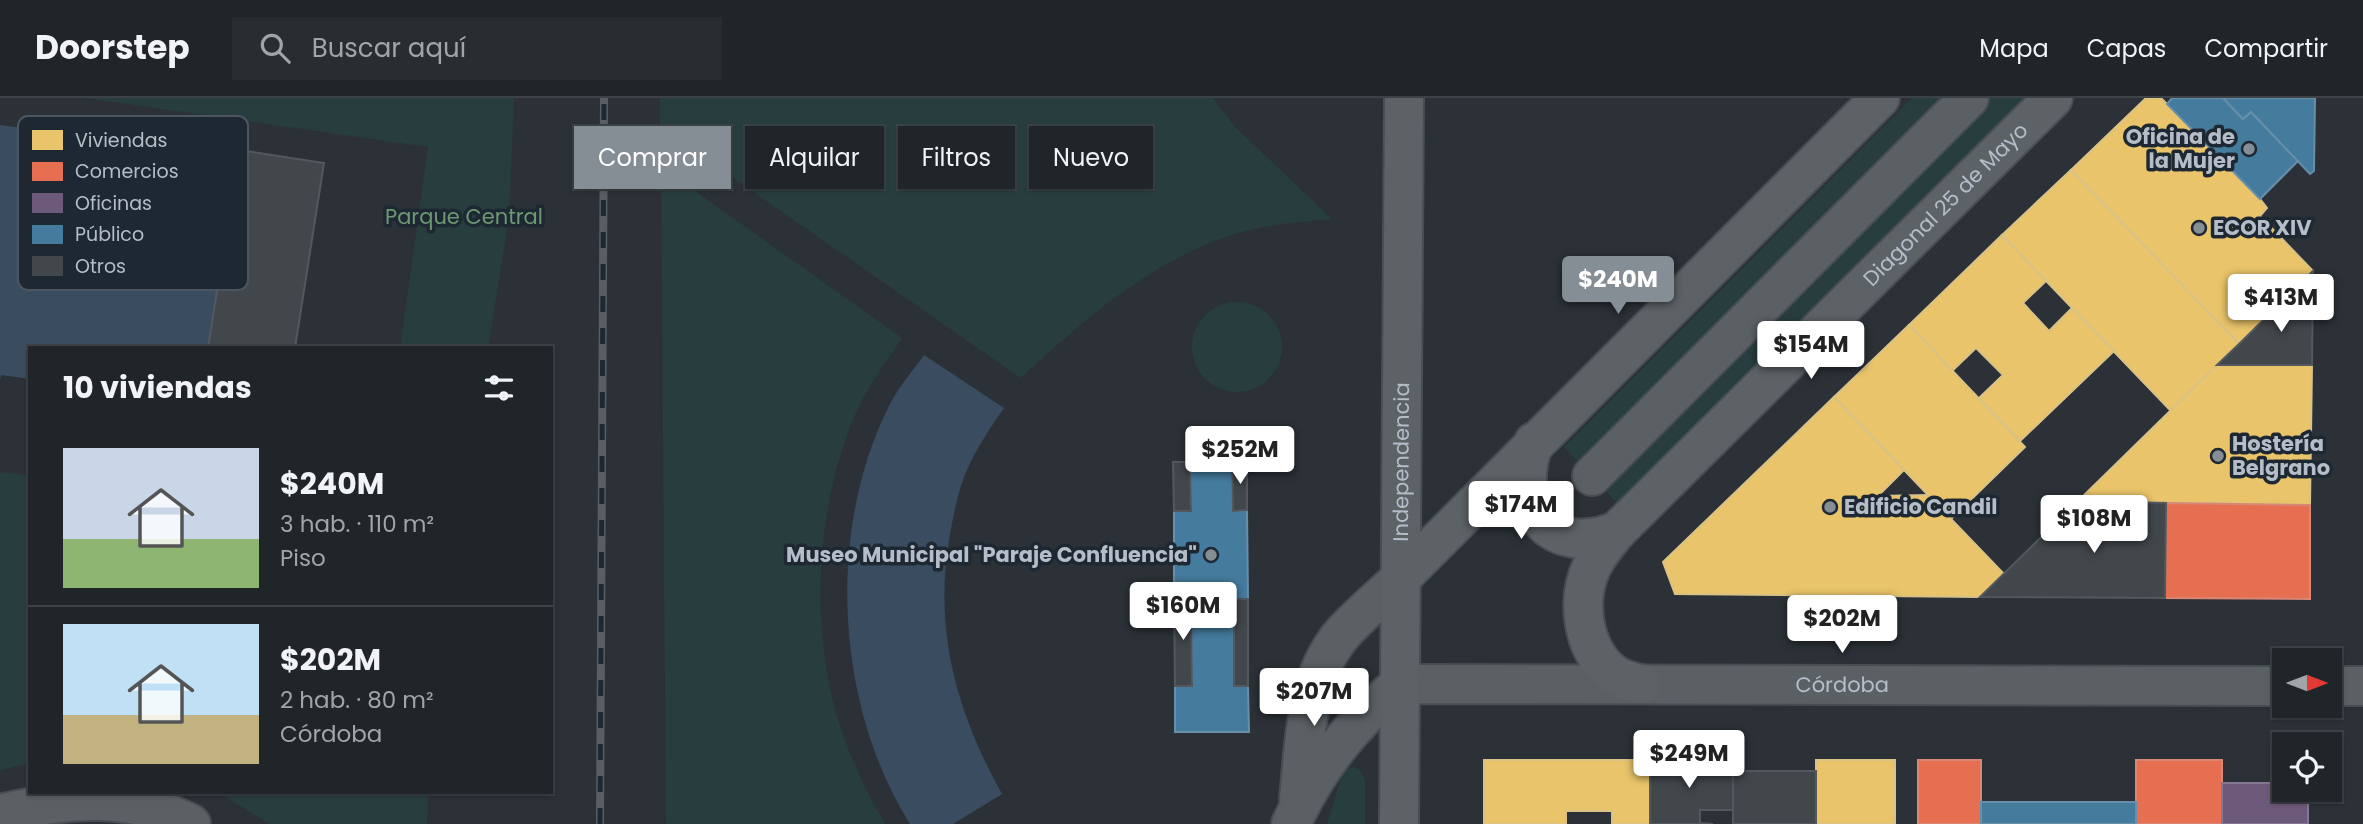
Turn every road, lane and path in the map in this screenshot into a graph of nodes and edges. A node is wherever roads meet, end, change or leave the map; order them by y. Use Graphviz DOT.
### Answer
graph roads {
  1 [pos="1404,98"];
  2 [pos="1880,98"];
  3 [pos="1969,98"];
  4 [pos="2053,98"];
  5 [pos="1534,442"];
  6 [pos="1592,476"];
  7 [pos="1618,531"];
  8 [pos="1401,578"];
  9 [pos="1401,684"];
  10 [pos="1642,684"];
  11 [pos="2272,686"];
  12 [pos="2342,687"];
  13 [pos="2363,687"];
  14 [pos="0,814"];
  15 [pos="1294,818"];
  16 [pos="191,824"];
  17 [pos="1399,824"];
  1 -- 8 [label="main road, Independencia"];
  2 -- 5 [label="main road"];
  3 -- 6 [label="street"];
  4 -- 7 [label="main road, Diagonal 25 de Mayo"];
  5 -- 7 [label="main road"];
  5 -- 8 [label="main road"];
  7 -- 10 [label="main road, Diagonal 25 de Mayo"];
  8 -- 9 [label="main road, Independencia"];
  8 -- 15 [label="street"];
  9 -- 10 [label="street, Córdoba"];
  9 -- 15 [label="street"];
  9 -- 17 [label="main road, Independencia"];
  10 -- 11 [label="street, Córdoba"];
  12 -- 13 [label="street"];
  14 -- 16 [label="street"];
}
